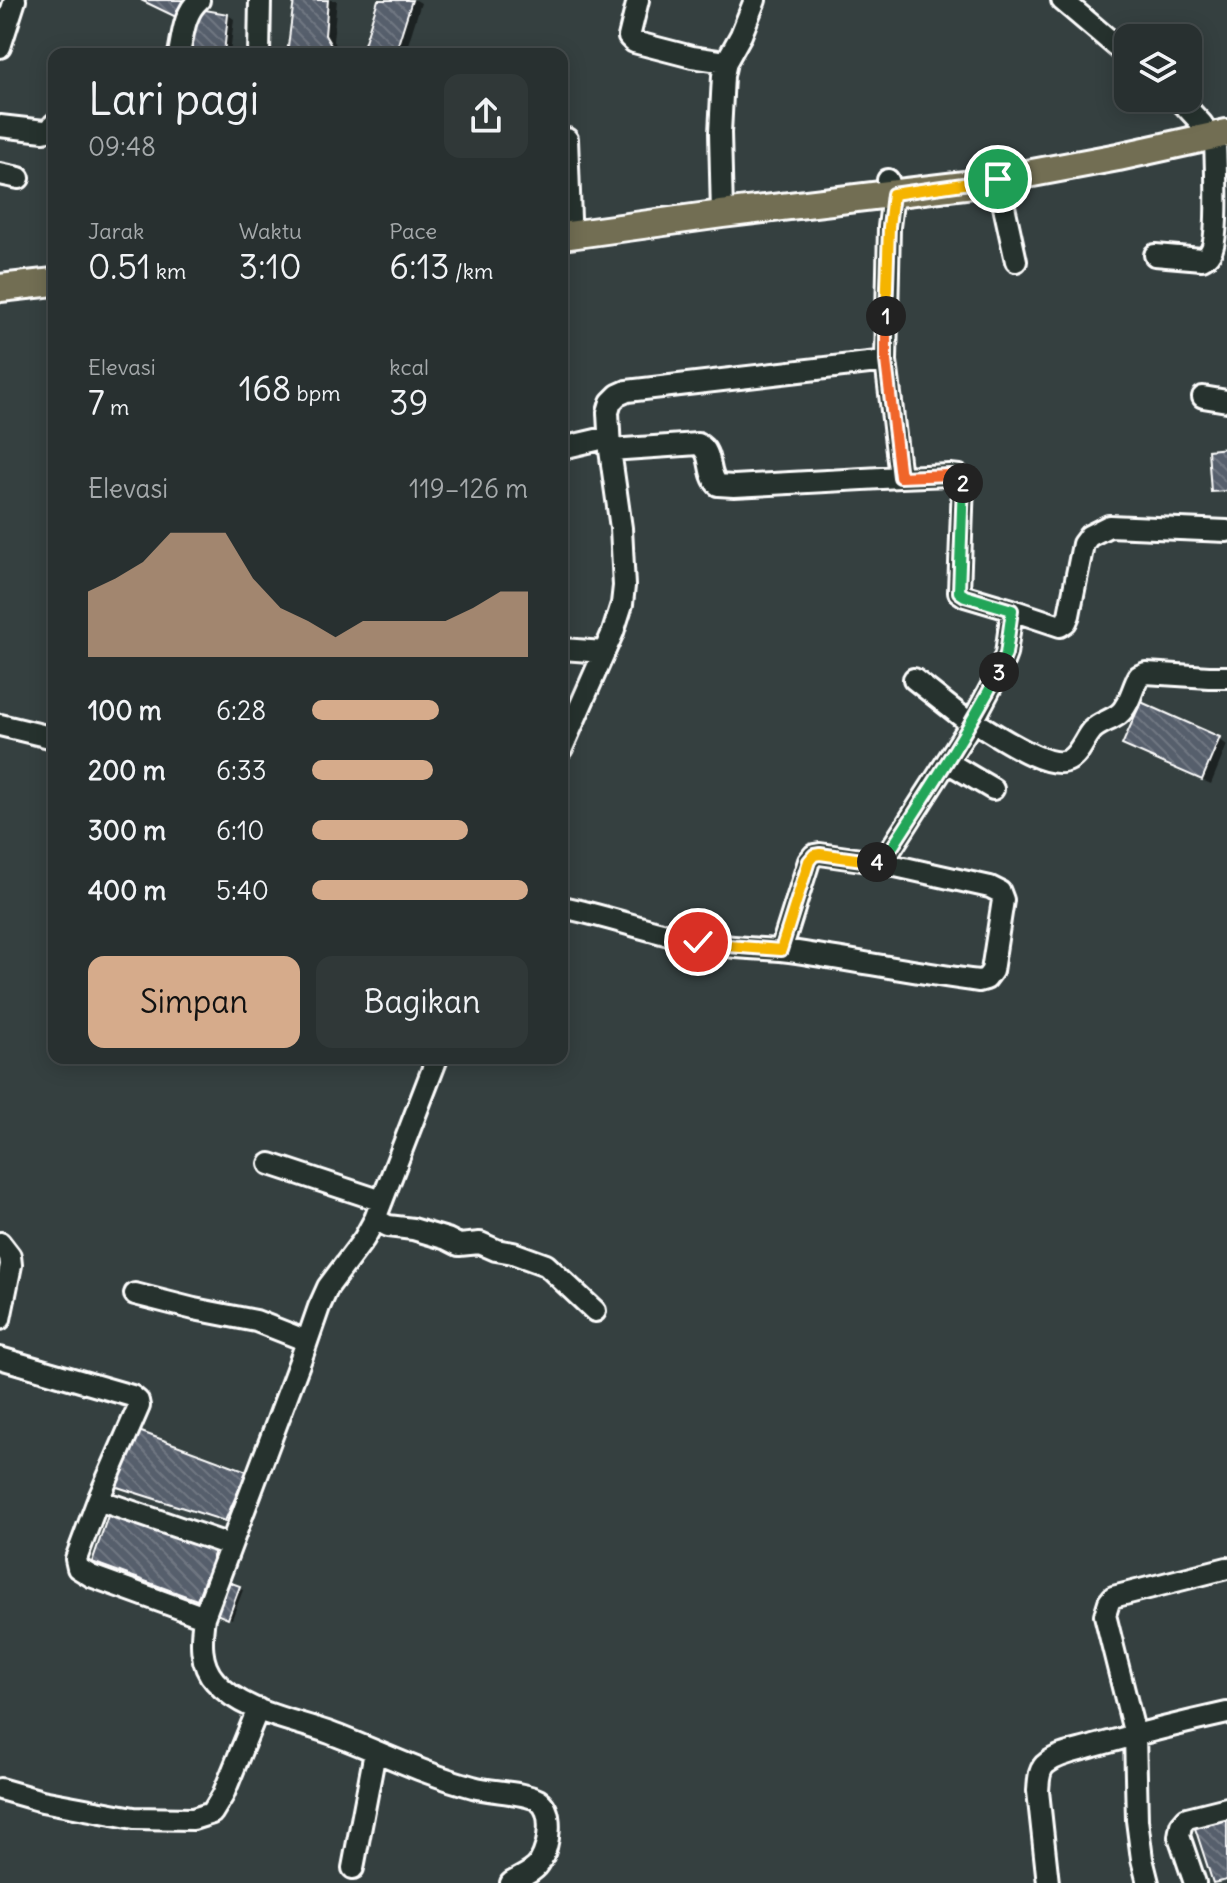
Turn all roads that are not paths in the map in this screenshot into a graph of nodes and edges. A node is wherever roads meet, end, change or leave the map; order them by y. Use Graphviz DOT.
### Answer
graph roads {
  1 [pos="199,0"];
  2 [pos="260,0"];
  3 [pos="638,0"];
  4 [pos="755,0"];
  5 [pos="1062,0"];
  6 [pos="9,8"];
  7 [pos="1114,44"];
  8 [pos="0,47"];
  9 [pos="180,48"];
  10 [pos="259,48"];
  11 [pos="726,62"];
  12 [pos="1195,112"];
  13 [pos="0,126"];
  14 [pos="1215,129"];
  15 [pos="48,130"];
  16 [pos="998,179"];
  17 [pos="890,187"];
  18 [pos="722,206"];
  19 [pos="568,225"];
  20 [pos="1155,255"];
  21 [pos="1016,261"];
  22 [pos="48,283"];
  23 [pos="0,288"];
  24 [pos="48,301"];
  25 [pos="0,305"];
  26 [pos="886,361"];
  27 [pos="1203,397"];
  28 [pos="1227,401"];
  29 [pos="609,443"];
  30 [pos="568,447"];
  31 [pos="900,477"];
  32 [pos="1227,531"];
  33 [pos="1012,610"];
  34 [pos="568,649"];
  35 [pos="604,652"];
  36 [pos="1227,677"];
  37 [pos="914,679"];
  38 [pos="972,722"];
  39 [pos="0,725"];
  40 [pos="568,734"];
  41 [pos="48,737"];
  42 [pos="947,762"];
  43 [pos="993,789"];
  44 [pos="882,863"];
  45 [pos="568,908"];
  46 [pos="781,950"];
  47 [pos="435,1064"];
  48 [pos="270,1164"];
  49 [pos="378,1210"];
  50 [pos="0,1243"];
  51 [pos="135,1294"];
  52 [pos="595,1311"];
  53 [pos="0,1319"];
  54 [pos="307,1341"];
  55 [pos="0,1358"];
  56 [pos="98,1500"];
  57 [pos="230,1545"];
  58 [pos="1227,1568"];
  59 [pos="204,1617"];
  60 [pos="258,1709"];
  61 [pos="1227,1713"];
  62 [pos="1135,1735"];
  63 [pos="375,1752"];
  64 [pos="0,1789"];
  65 [pos="1227,1808"];
  66 [pos="353,1868"];
  67 [pos="511,1883"];
  68 [pos="1048,1883"];
  69 [pos="1148,1883"];
  70 [pos="1195,1883"];
  1 -- 9 [label="street"];
  2 -- 10 [label="street"];
  3 -- 11 [label="street"];
  4 -- 11 [label="street"];
  5 -- 7 [label="street"];
  6 -- 8 [label="street"];
  11 -- 18 [label="street"];
  12 -- 14 [label="street"];
  13 -- 15 [label="street"];
  14 -- 16 [label="main road"];
  14 -- 17 [label="main road"];
  14 -- 20 [label="street"];
  16 -- 17 [label="main road"];
  16 -- 21 [label="street"];
  17 -- 18 [label="main road"];
  17 -- 26 [label="street"];
  18 -- 19 [label="main road"];
  22 -- 23 [label="main road"];
  24 -- 25 [label="main road"];
  26 -- 29 [label="street"];
  26 -- 31 [label="street"];
  27 -- 28 [label="street"];
  29 -- 30 [label="street"];
  29 -- 31 [label="street"];
  29 -- 35 [label="street"];
  31 -- 33 [label="street"];
  32 -- 33 [label="street"];
  33 -- 38 [label="street"];
  34 -- 35 [label="street"];
  35 -- 40 [label="street"];
  36 -- 38 [label="street"];
  37 -- 38 [label="street"];
  38 -- 42 [label="street"];
  39 -- 41 [label="street"];
  42 -- 43 [label="street"];
  42 -- 44 [label="street"];
  44 -- 46 [label="street"];
  44 -- 46 [label="street"];
  45 -- 46 [label="street"];
  47 -- 49 [label="street"];
  48 -- 49 [label="street"];
  49 -- 52 [label="street"];
  49 -- 54 [label="street"];
  50 -- 53 [label="street"];
  51 -- 54 [label="street"];
  54 -- 57 [label="street"];
  55 -- 56 [label="street"];
  56 -- 57 [label="street"];
  56 -- 59 [label="street"];
  57 -- 59 [label="street"];
  58 -- 62 [label="street"];
  59 -- 60 [label="street"];
  60 -- 63 [label="street"];
  60 -- 64 [label="street"];
  61 -- 62 [label="street"];
  62 -- 68 [label="street"];
  62 -- 69 [label="street"];
  63 -- 66 [label="street"];
  63 -- 67 [label="street"];
  65 -- 70 [label="street"];
}
